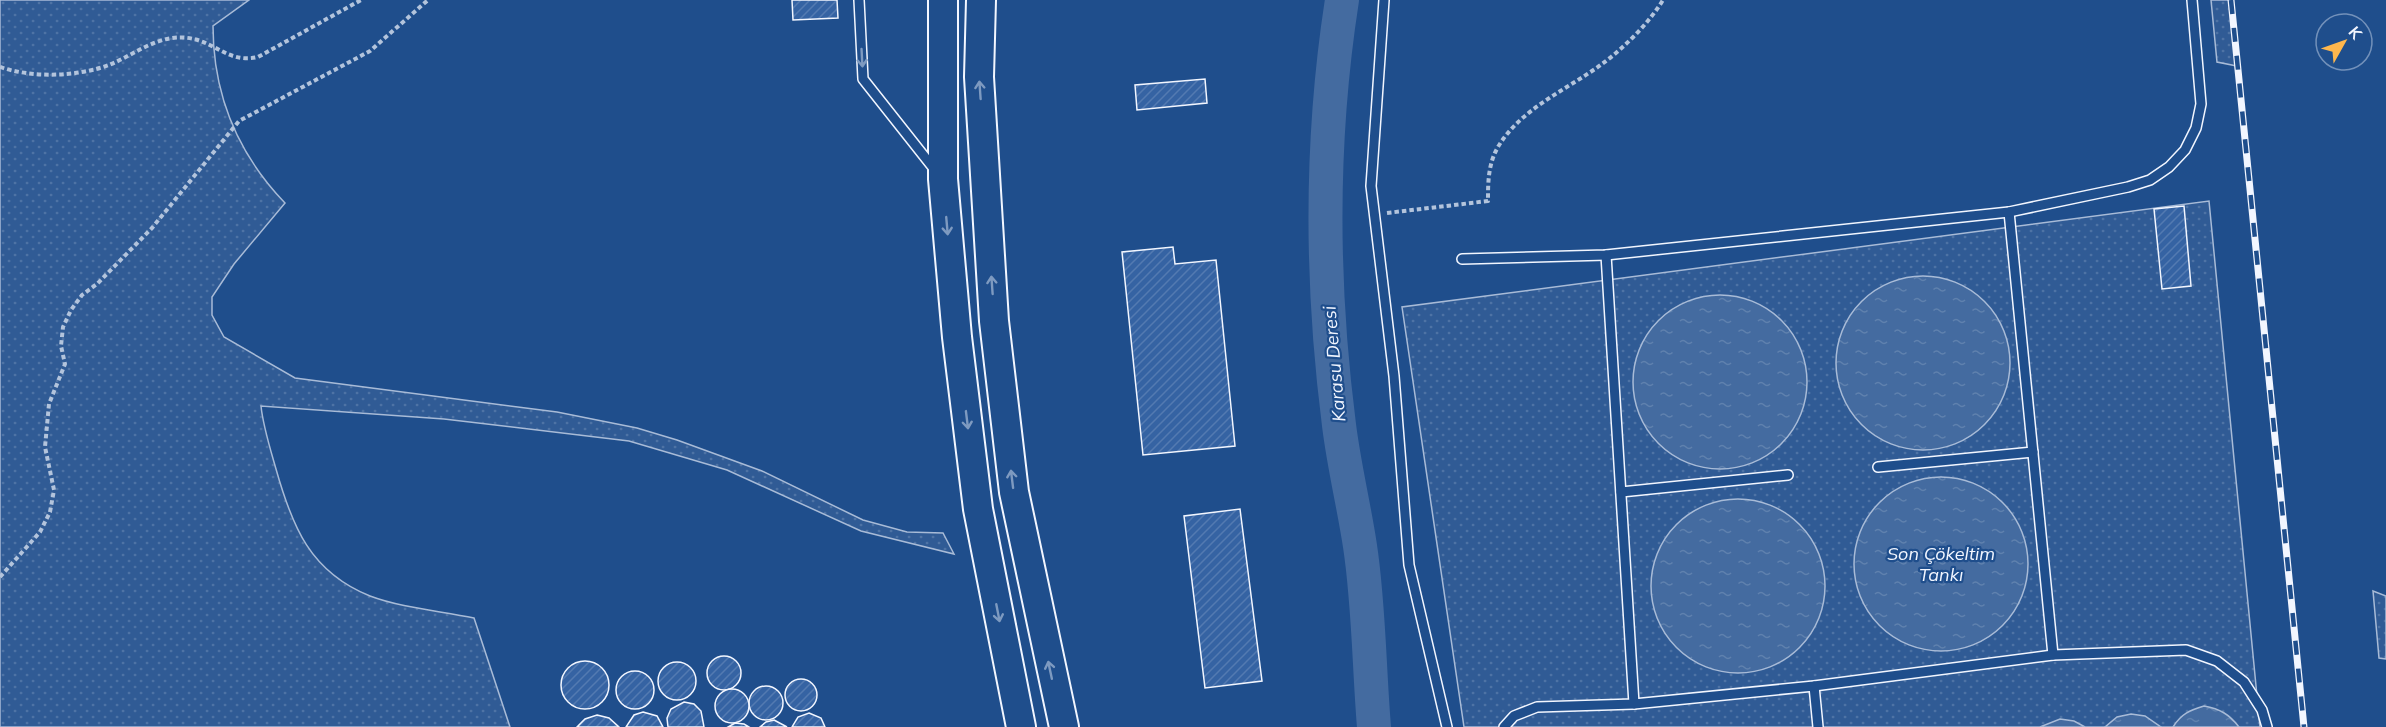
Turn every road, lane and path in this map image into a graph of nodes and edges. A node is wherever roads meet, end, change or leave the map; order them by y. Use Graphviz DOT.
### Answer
graph roads {
  1 [pos="361,0"];
  2 [pos="428,0"];
  3 [pos="859,0"];
  4 [pos="944,0"];
  5 [pos="981,0"];
  6 [pos="1384,0"];
  7 [pos="1662,0"];
  8 [pos="2192,0"];
  9 [pos="0,67"];
  10 [pos="943,179"];
  11 [pos="2009,212"];
  12 [pos="1374,214"];
  13 [pos="1606,255"];
  14 [pos="1462,259"];
  15 [pos="2033,452"];
  16 [pos="1878,467"];
  17 [pos="1788,476"];
  18 [pos="1621,492"];
  19 [pos="0,577"];
  20 [pos="2053,655"];
  21 [pos="1815,686"];
  22 [pos="1634,704"];
  23 [pos="1021,727"];
  24 [pos="1064,727"];
  25 [pos="1447,727"];
  26 [pos="1504,727"];
  27 [pos="1818,727"];
  28 [pos="2267,727"];
  1 -- 9 [label="path"];
  2 -- 19 [label="path"];
  3 -- 10 [label="lane, one-way"];
  4 -- 10 [label="highway"];
  24 -- 5 [label="highway, one-way"];
  6 -- 12 [label="lane"];
  7 -- 12 [label="path"];
  8 -- 11 [label="lane"];
  10 -- 23 [label="highway, one-way"];
  11 -- 13 [label="lane"];
  11 -- 15 [label="lane"];
  12 -- 25 [label="lane"];
  13 -- 14 [label="lane"];
  13 -- 18 [label="lane"];
  15 -- 16 [label="lane"];
  15 -- 20 [label="lane"];
  17 -- 18 [label="lane"];
  18 -- 22 [label="lane"];
  20 -- 21 [label="lane"];
  20 -- 28 [label="lane"];
  21 -- 22 [label="lane"];
  21 -- 27 [label="lane"];
  22 -- 26 [label="lane"];
}
